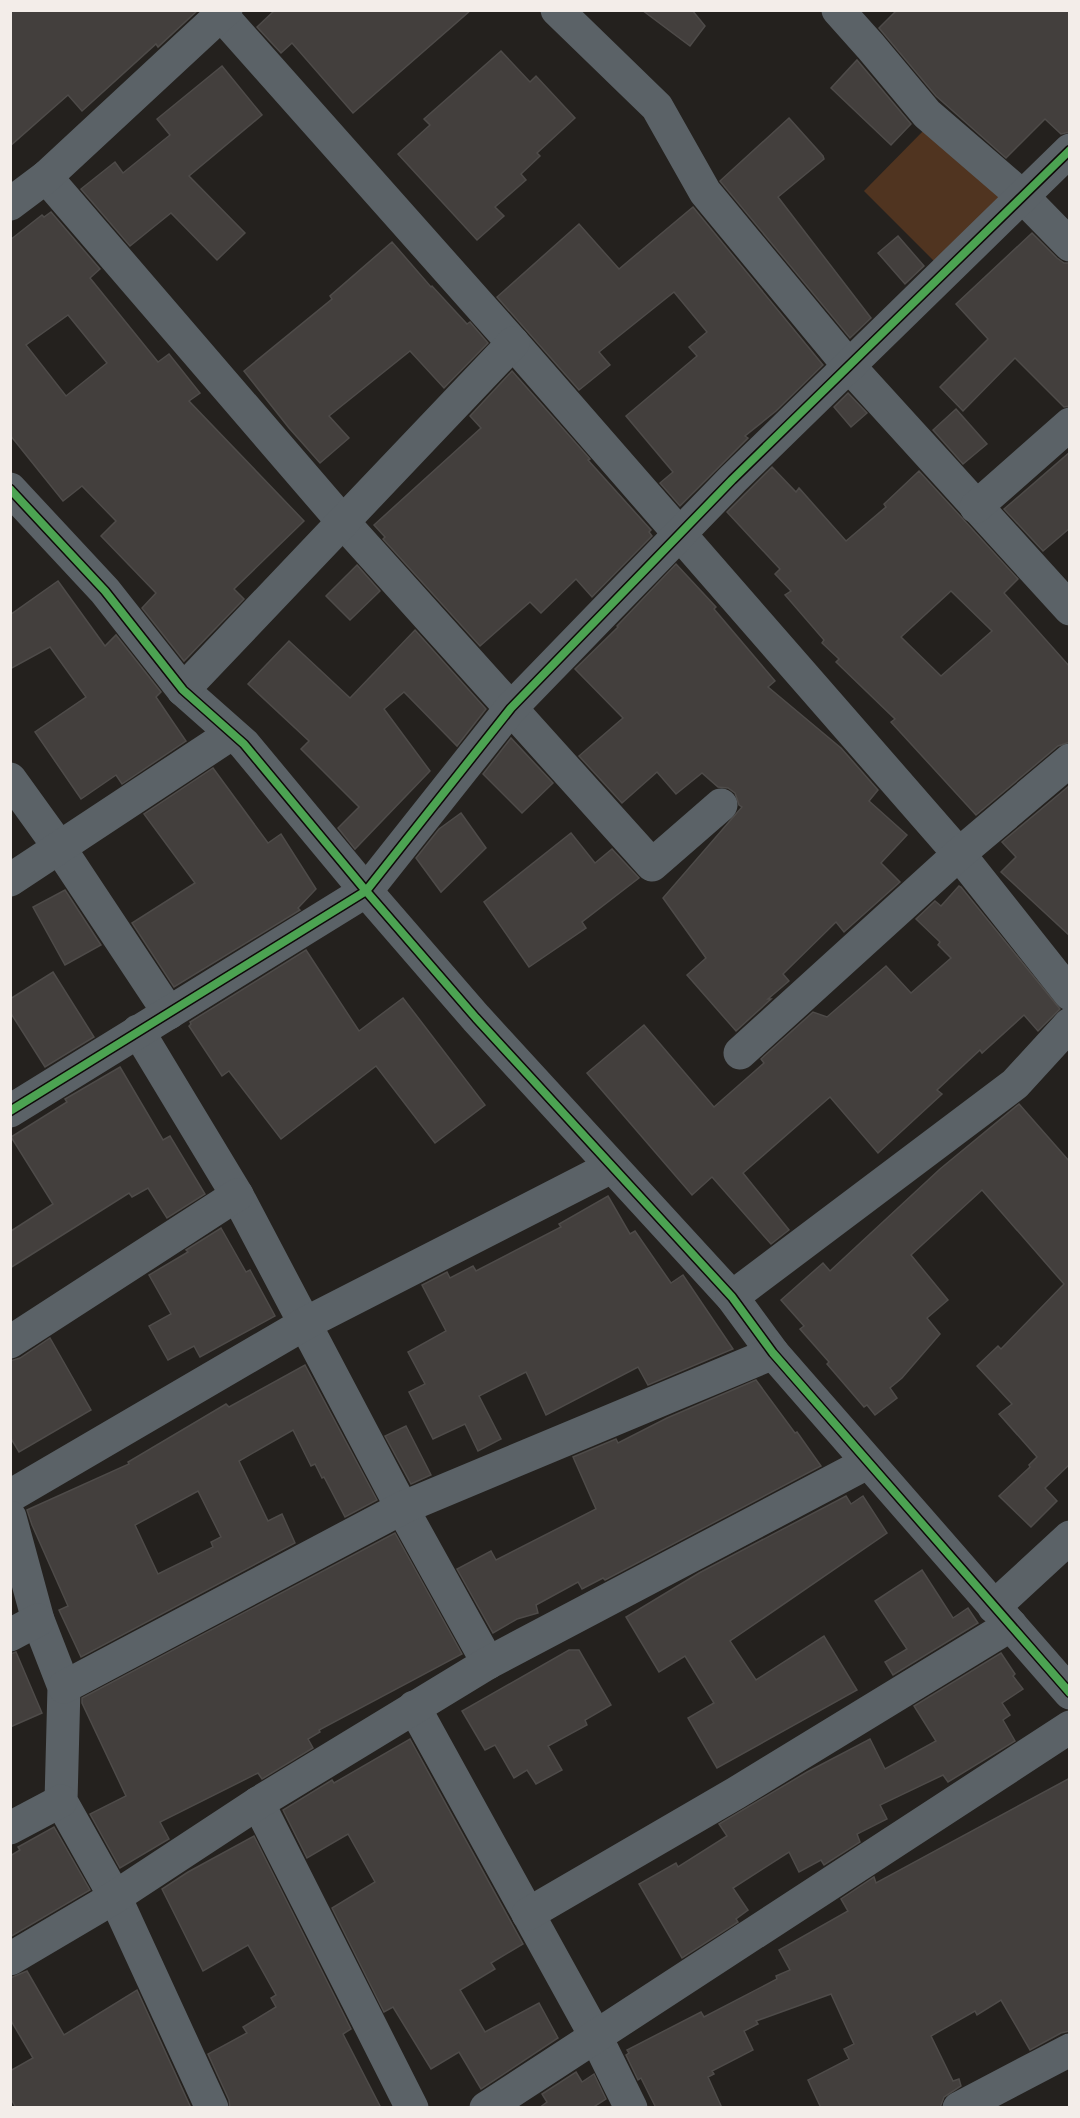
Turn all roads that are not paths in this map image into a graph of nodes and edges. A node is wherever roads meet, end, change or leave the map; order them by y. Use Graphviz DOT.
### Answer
graph roads {
  1 [pos="556,10"];
  2 [pos="838,10"];
  3 [pos="221,12"];
  4 [pos="1070,150"];
  5 [pos="46,177"];
  6 [pos="1022,196"];
  7 [pos="10,204"];
  8 [pos="1070,244"];
  9 [pos="513,343"];
  10 [pos="849,366"];
  11 [pos="1070,424"];
  12 [pos="10,489"];
  13 [pos="976,507"];
  14 [pos="343,522"];
  15 [pos="680,534"];
  16 [pos="1070,609"];
  17 [pos="183,690"];
  18 [pos="511,708"];
  19 [pos="231,734"];
  20 [pos="1070,760"];
  21 [pos="10,779"];
  22 [pos="721,805"];
  23 [pos="59,847"];
  24 [pos="959,854"];
  25 [pos="10,880"];
  26 [pos="366,891"];
  27 [pos="1070,994"];
  28 [pos="169,1013"];
  29 [pos="1070,1024"];
  30 [pos="138,1031"];
  31 [pos="740,1053"];
  32 [pos="10,1112"];
  33 [pos="611,1167"];
  34 [pos="237,1195"];
  35 [pos="732,1297"];
  36 [pos="306,1323"];
  37 [pos="10,1342"];
  38 [pos="773,1353"];
  39 [pos="867,1463"];
  40 [pos="10,1496"];
  41 [pos="402,1508"];
  42 [pos="10,1517"];
  43 [pos="1070,1537"];
  44 [pos="1002,1616"];
  45 [pos="24,1628"];
  46 [pos="488,1663"];
  47 [pos="64,1688"];
  48 [pos="1070,1693"];
  49 [pos="414,1707"];
  50 [pos="1070,1727"];
  51 [pos="61,1801"];
  52 [pos="258,1803"];
  53 [pos="10,1828"];
  54 [pos="115,1897"];
  55 [pos="528,1914"];
  56 [pos="10,1959"];
  57 [pos="596,2037"];
  58 [pos="1070,2050"];
  59 [pos="212,2108"];
  60 [pos="412,2108"];
  61 [pos="486,2108"];
  62 [pos="631,2108"];
  63 [pos="959,2108"];
  1 -- 10 [label="street"];
  2 -- 6 [label="street"];
  3 -- 5 [label="street"];
  3 -- 9 [label="street"];
  4 -- 6 [label="street"];
  5 -- 7 [label="street"];
  5 -- 14 [label="street"];
  6 -- 8 [label="street"];
  6 -- 10 [label="street"];
  9 -- 14 [label="street"];
  9 -- 15 [label="street"];
  10 -- 13 [label="street"];
  10 -- 15 [label="street"];
  11 -- 13 [label="street"];
  12 -- 17 [label="street"];
  13 -- 16 [label="street"];
  14 -- 17 [label="street"];
  14 -- 18 [label="street"];
  15 -- 18 [label="street"];
  15 -- 24 [label="street"];
  17 -- 19 [label="street"];
  18 -- 22 [label="street"];
  18 -- 26 [label="street"];
  19 -- 23 [label="street"];
  19 -- 26 [label="street"];
  20 -- 24 [label="street"];
  21 -- 23 [label="street"];
  23 -- 25 [label="street"];
  23 -- 28 [label="street"];
  24 -- 27 [label="street"];
  24 -- 31 [label="street"];
  26 -- 28 [label="street"];
  26 -- 33 [label="street"];
  28 -- 30 [label="street"];
  29 -- 35 [label="street"];
  30 -- 32 [label="street"];
  30 -- 34 [label="street"];
  33 -- 35 [label="street"];
  33 -- 36 [label="street"];
  34 -- 36 [label="street"];
  34 -- 37 [label="street"];
  35 -- 38 [label="street"];
  36 -- 40 [label="street"];
  36 -- 41 [label="street"];
  38 -- 39 [label="street"];
  38 -- 41 [label="street"];
  39 -- 44 [label="street"];
  39 -- 46 [label="street"];
  41 -- 46 [label="street"];
  41 -- 47 [label="street"];
  42 -- 45 [label="street"];
  43 -- 44 [label="street"];
  44 -- 48 [label="street"];
  44 -- 55 [label="street"];
  45 -- 47 [label="street"];
  46 -- 49 [label="street"];
  47 -- 51 [label="street"];
  49 -- 52 [label="street"];
  49 -- 55 [label="street"];
  50 -- 57 [label="street"];
  51 -- 53 [label="street"];
  51 -- 54 [label="street"];
  52 -- 54 [label="street"];
  52 -- 60 [label="street"];
  54 -- 56 [label="street"];
  54 -- 59 [label="street"];
  55 -- 57 [label="street"];
  57 -- 61 [label="street"];
  57 -- 62 [label="street"];
  58 -- 63 [label="street"];
}
